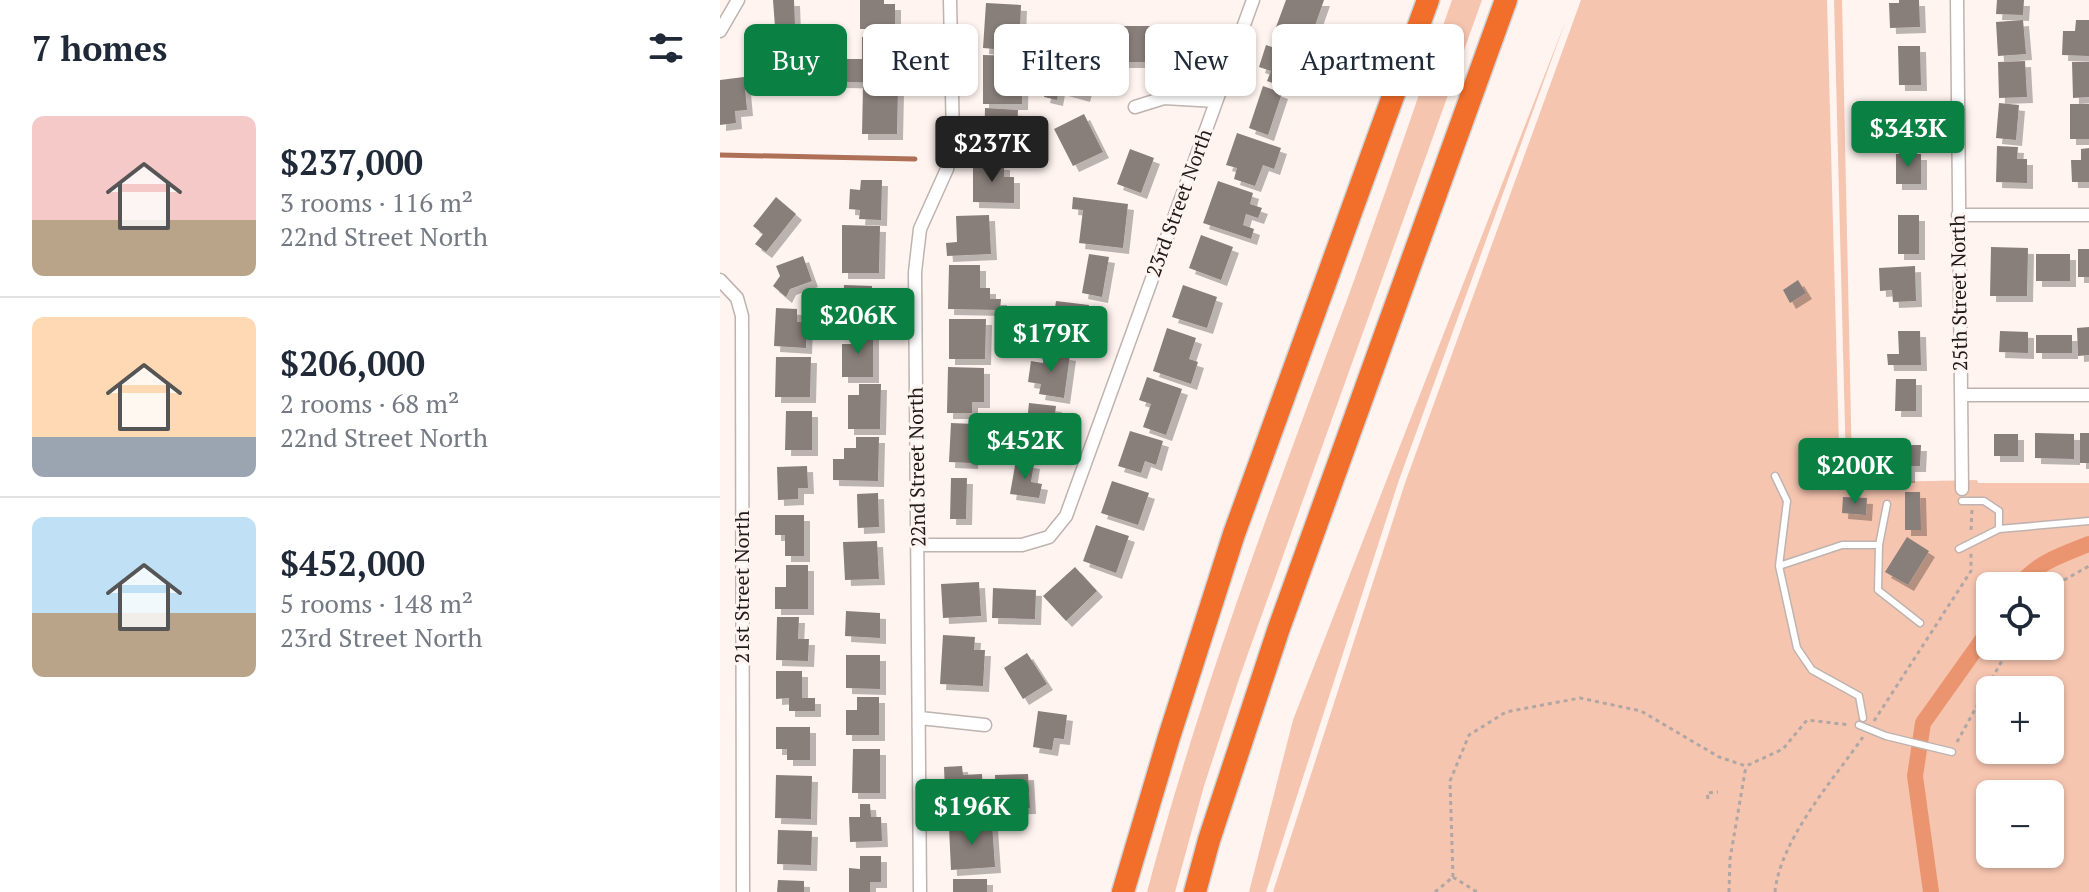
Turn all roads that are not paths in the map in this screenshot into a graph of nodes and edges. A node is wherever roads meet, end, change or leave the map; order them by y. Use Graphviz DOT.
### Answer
graph roads {
  1 [pos="738,0"];
  2 [pos="950,0"];
  3 [pos="1253,0"];
  4 [pos="1428,0"];
  5 [pos="1506,0"];
  6 [pos="1957,0"];
  7 [pos="721,30"];
  8 [pos="1216,101"];
  9 [pos="1135,107"];
  10 [pos="1958,215"];
  11 [pos="2089,215"];
  12 [pos="724,284"];
  13 [pos="1961,395"];
  14 [pos="2089,395"];
  15 [pos="1775,476"];
  16 [pos="1962,495"];
  17 [pos="1887,504"];
  18 [pos="2089,521"];
  19 [pos="1999,529"];
  20 [pos="919,545"];
  21 [pos="1879,545"];
  22 [pos="1959,549"];
  23 [pos="1779,566"];
  24 [pos="1920,623"];
  25 [pos="920,718"];
  26 [pos="985,725"];
  27 [pos="1952,752"];
  28 [pos="743,892"];
  29 [pos="920,892"];
  30 [pos="1123,892"];
  31 [pos="1195,892"];
  1 -- 7 [label="street"];
  2 -- 20 [label="street, 22nd Street North"];
  3 -- 8 [label="street, 23rd Street North"];
  4 -- 30 [label="highway"];
  5 -- 31 [label="highway"];
  6 -- 10 [label="street, 25th Street North"];
  8 -- 9 [label="street"];
  8 -- 20 [label="street, 23rd Street North"];
  10 -- 11 [label="street"];
  10 -- 13 [label="street, 25th Street North"];
  12 -- 28 [label="street, 21st Street North"];
  13 -- 14 [label="street"];
  13 -- 16 [label="street, 25th Street North"];
  15 -- 23 [label="lane"];
  16 -- 19 [label="lane"];
  17 -- 21 [label="lane"];
  18 -- 19 [label="lane"];
  19 -- 22 [label="lane"];
  20 -- 25 [label="street, 22nd Street North"];
  21 -- 23 [label="lane"];
  21 -- 24 [label="lane"];
  23 -- 27 [label="lane"];
  25 -- 26 [label="street"];
  25 -- 29 [label="street, 22nd Street North"];
}
